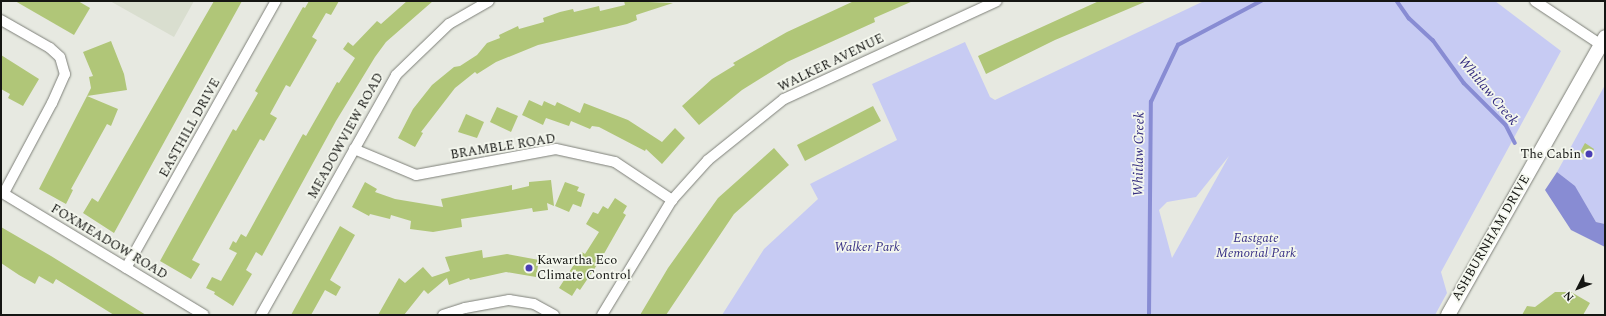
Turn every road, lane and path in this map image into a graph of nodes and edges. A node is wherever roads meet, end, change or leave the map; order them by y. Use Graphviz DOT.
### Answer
graph roads {
  1 [pos="276,1"];
  2 [pos="490,1"];
  3 [pos="997,1"];
  4 [pos="1535,1"];
  5 [pos="1,20"];
  6 [pos="1603,40"];
  7 [pos="354,149"];
  8 [pos="2,192"];
  9 [pos="672,200"];
  10 [pos="126,268"];
  11 [pos="204,315"];
  12 [pos="260,315"];
  13 [pos="443,315"];
  14 [pos="554,315"];
  15 [pos="602,315"];
  16 [pos="1448,315"];
  1 -- 10 [label="street, EASTHILL DRIVE"];
  2 -- 7 [label="street, MEADOWVIEW ROAD"];
  3 -- 9 [label="street, WALKER AVENUE"];
  4 -- 6 [label="street"];
  5 -- 8 [label="street"];
  6 -- 16 [label="main road, ASHBURNHAM DRIVE"];
  7 -- 9 [label="street, BRAMBLE ROAD"];
  7 -- 12 [label="street, MEADOWVIEW ROAD"];
  8 -- 10 [label="street, FOXMEADOW ROAD"];
  9 -- 15 [label="street, WALKER AVENUE"];
  10 -- 11 [label="street, FOXMEADOW ROAD"];
  13 -- 14 [label="street"];
}
